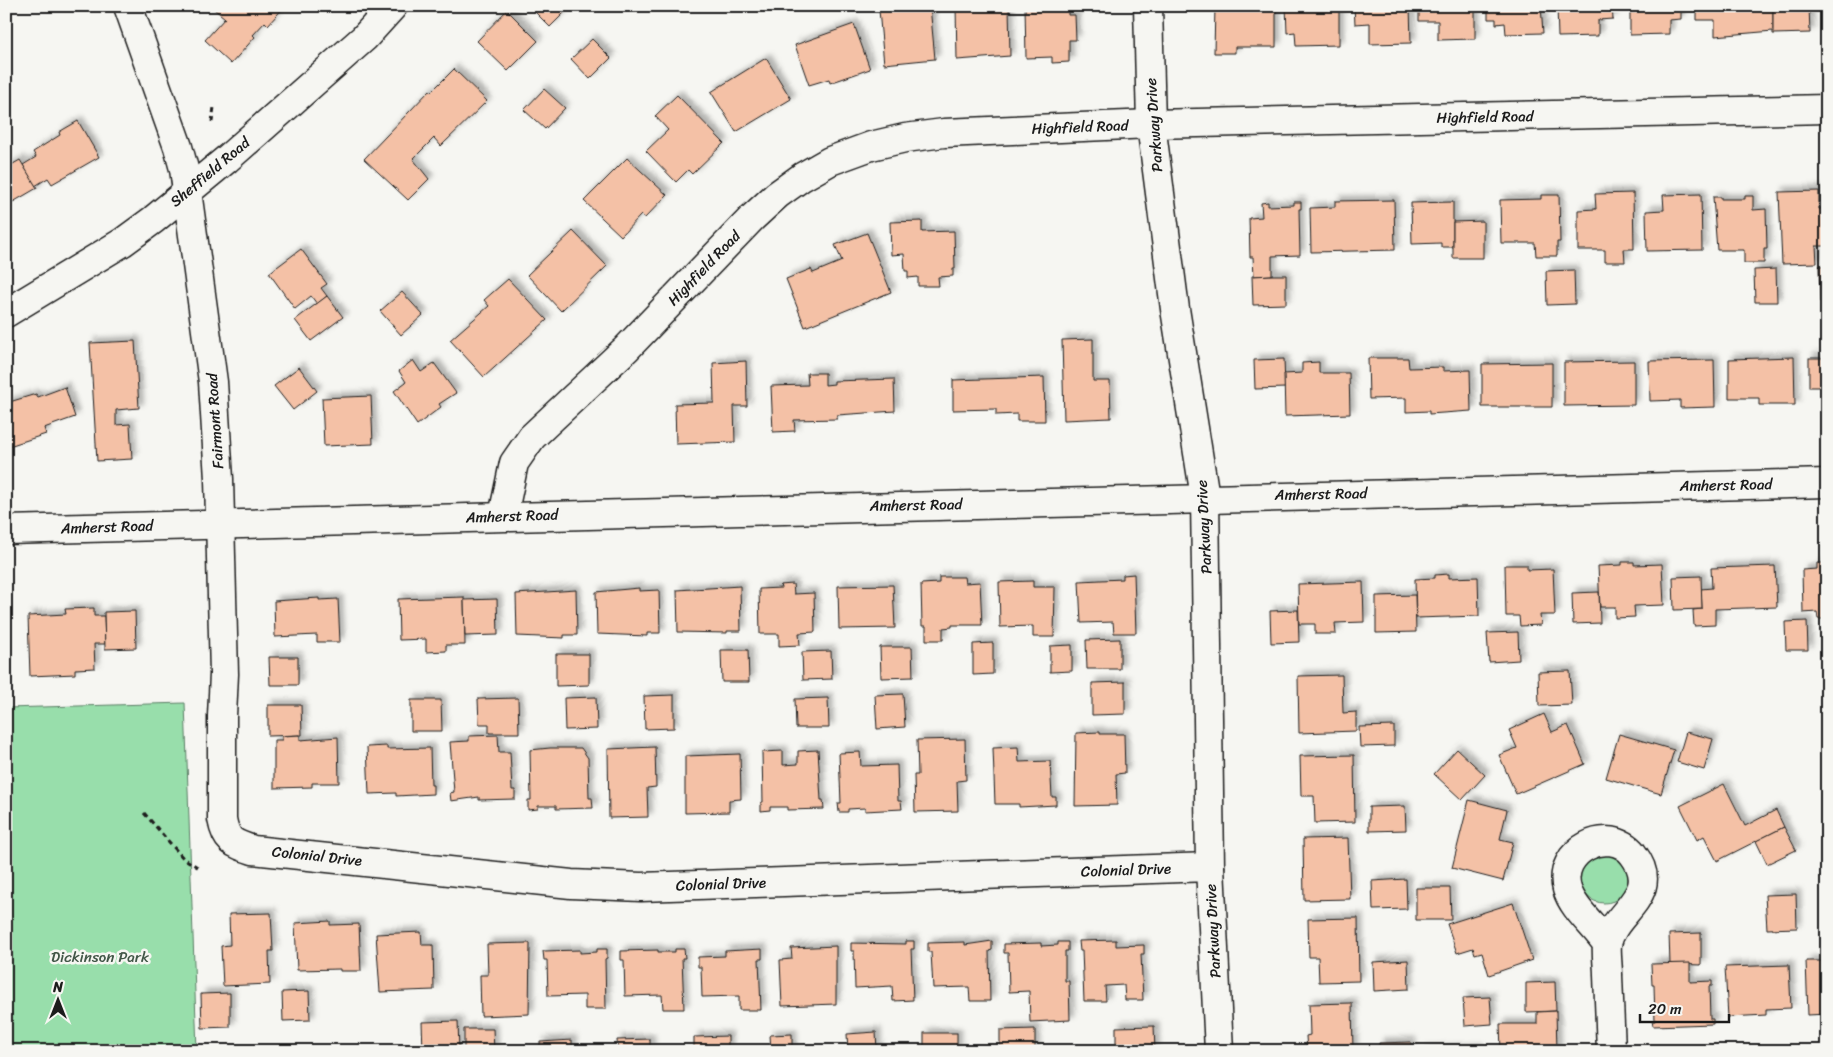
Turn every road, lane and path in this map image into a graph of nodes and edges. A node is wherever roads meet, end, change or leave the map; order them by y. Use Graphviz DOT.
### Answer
graph roads {
  1 [pos="128,6"];
  2 [pos="393,6"];
  3 [pos="1148,6"];
  4 [pos="214,107"];
  5 [pos="1827,109"];
  6 [pos="212,122"];
  7 [pos="1150,124"];
  8 [pos="188,192"];
  9 [pos="6,313"];
  10 [pos="1827,483"];
  11 [pos="1205,498"];
  12 [pos="502,516"];
  13 [pos="220,523"];
  14 [pos="6,530"];
  15 [pos="144,813"];
  16 [pos="234,844"];
  17 [pos="1210,867"];
  18 [pos="199,868"];
  19 [pos="1607,944"];
  20 [pos="1219,1051"];
  21 [pos="1611,1051"];
  1 -- 8 [label="street, Fairmont Road"];
  2 -- 8 [label="street, Sheffield Road"];
  3 -- 7 [label="street, Parkway Drive"];
  4 -- 6 [label="path"];
  5 -- 7 [label="street, Highfield Road"];
  7 -- 11 [label="street, Parkway Drive"];
  7 -- 12 [label="street, Highfield Road"];
  8 -- 9 [label="street, Sheffield Road"];
  8 -- 13 [label="street, Fairmont Road"];
  10 -- 11 [label="street, Amherst Road"];
  11 -- 12 [label="street, Amherst Road"];
  11 -- 17 [label="street, Parkway Drive"];
  12 -- 13 [label="street, Amherst Road"];
  13 -- 14 [label="street, Amherst Road"];
  13 -- 16 [label="street, Fairmont Road"];
  15 -- 18 [label="path"];
  16 -- 17 [label="street, Colonial Drive"];
  17 -- 20 [label="street, Parkway Drive"];
  19 -- 21 [label="street"];
}
